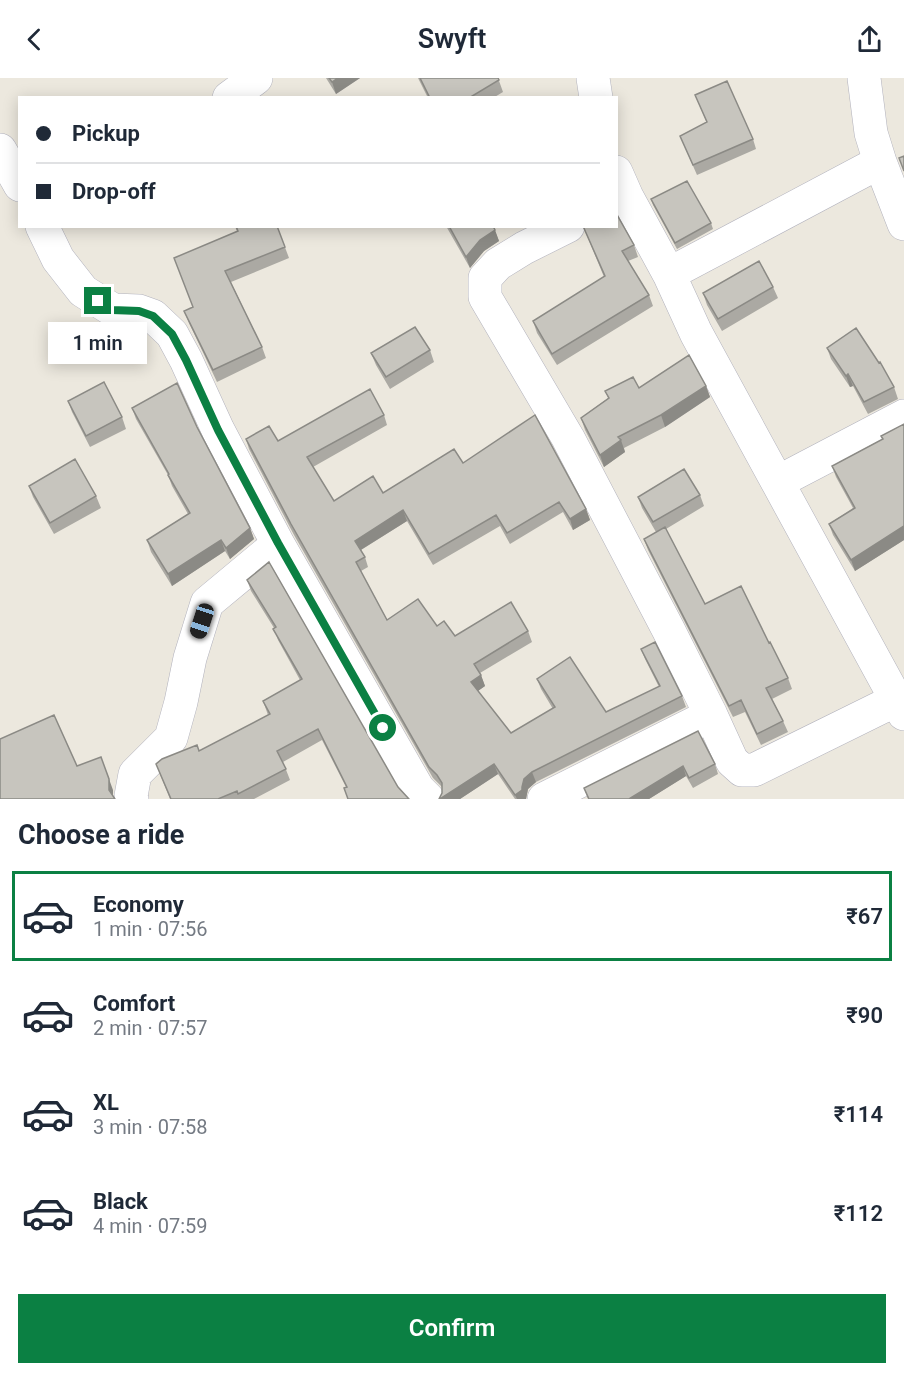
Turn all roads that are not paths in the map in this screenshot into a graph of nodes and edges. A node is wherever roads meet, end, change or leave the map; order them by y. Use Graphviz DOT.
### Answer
graph roads {
  1 [pos="256,78"];
  2 [pos="593,78"];
  3 [pos="864,78"];
  4 [pos="231,96"];
  5 [pos="596,96"];
  6 [pos="0,150"];
  7 [pos="880,162"];
  8 [pos="18,182"];
  9 [pos="620,191"];
  10 [pos="904,224"];
  11 [pos="43,228"];
  12 [pos="564,228"];
  13 [pos="669,274"];
  14 [pos="904,416"];
  15 [pos="778,482"];
  16 [pos="278,543"];
  17 [pos="900,707"];
  18 [pos="711,715"];
  19 [pos="132,799"];
  20 [pos="428,799"];
  21 [pos="544,799"];
  1 -- 4 [label="street"];
  2 -- 5 [label="street"];
  3 -- 7 [label="street"];
  6 -- 8 [label="street"];
  7 -- 10 [label="street"];
  7 -- 13 [label="street"];
  9 -- 13 [label="street"];
  11 -- 16 [label="street"];
  12 -- 18 [label="street"];
  13 -- 15 [label="street"];
  14 -- 15 [label="street"];
  15 -- 17 [label="street"];
  16 -- 19 [label="street"];
  16 -- 20 [label="street"];
  17 -- 18 [label="street"];
  18 -- 21 [label="street"];
}
